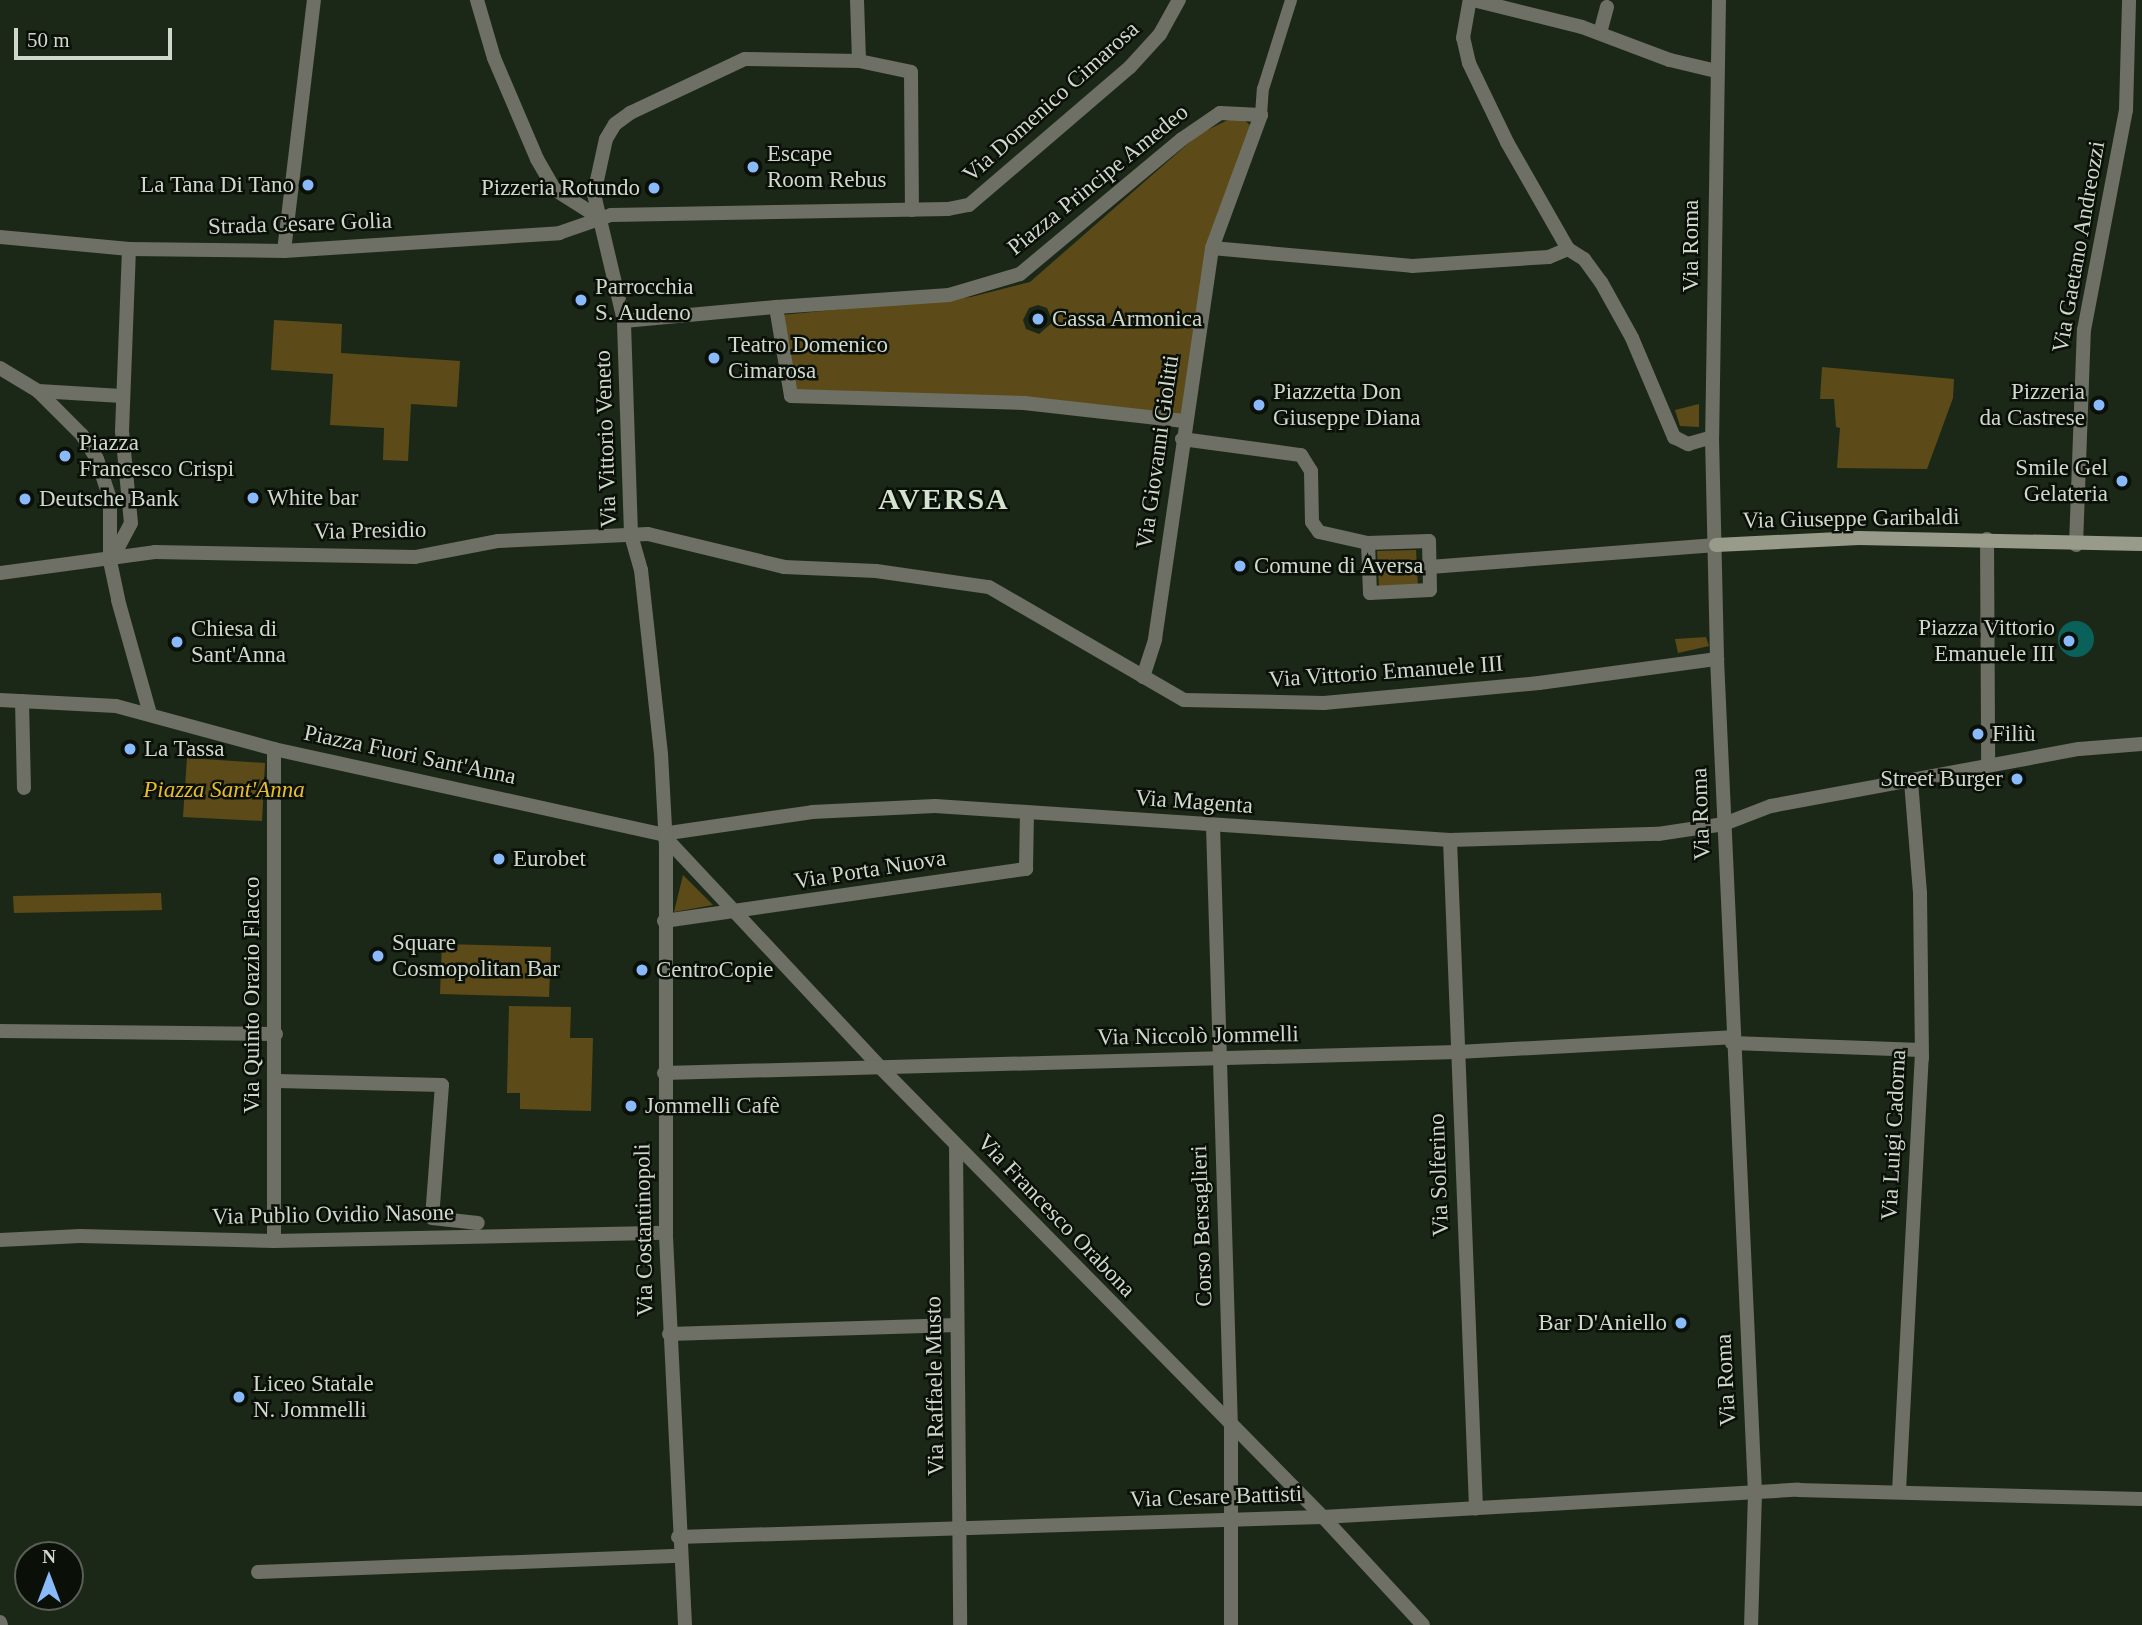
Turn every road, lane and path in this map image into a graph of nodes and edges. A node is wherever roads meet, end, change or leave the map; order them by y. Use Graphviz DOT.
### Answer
graph roads {
  1 [pos="314,0"];
  2 [pos="477,0"];
  3 [pos="857,0"];
  4 [pos="1179,0"];
  5 [pos="1291,0"];
  6 [pos="1471,0"];
  7 [pos="1719,0"];
  8 [pos="2129,0"];
  9 [pos="1607,7"];
  10 [pos="1600,33"];
  11 [pos="859,61"];
  12 [pos="1716,71"];
  13 [pos="1261,115"];
  14 [pos="912,210"];
  15 [pos="598,217"];
  16 [pos="0,237"];
  17 [pos="1212,248"];
  18 [pos="129,249"];
  19 [pos="1568,249"];
  20 [pos="284,251"];
  21 [pos="776,307"];
  22 [pos="624,321"];
  23 [pos="0,369"];
  24 [pos="38,391"];
  25 [pos="122,396"];
  26 [pos="1184,421"];
  27 [pos="1712,437"];
  28 [pos="1182,439"];
  29 [pos="631,534"];
  30 [pos="1987,539"];
  31 [pos="1368,543"];
  32 [pos="2142,544"];
  33 [pos="1716,545"];
  34 [pos="2076,545"];
  35 [pos="110,561"];
  36 [pos="1430,567"];
  37 [pos="0,573"];
  38 [pos="1717,659"];
  39 [pos="1143,677"];
  40 [pos="0,699"];
  41 [pos="22,701"];
  42 [pos="149,713"];
  43 [pos="2142,744"];
  44 [pos="274,749"];
  45 [pos="1988,766"];
  46 [pos="1911,780"];
  47 [pos="24,788"];
  48 [pos="1027,813"];
  49 [pos="1724,824"];
  50 [pos="1213,826"];
  51 [pos="662,834"];
  52 [pos="1450,841"];
  53 [pos="736,913"];
  54 [pos="664,921"];
  55 [pos="0,1031"];
  56 [pos="276,1034"];
  57 [pos="1732,1040"];
  58 [pos="1921,1050"];
  59 [pos="1458,1052"];
  60 [pos="1220,1058"];
  61 [pos="879,1066"];
  62 [pos="664,1073"];
  63 [pos="277,1081"];
  64 [pos="956,1146"];
  65 [pos="478,1223"];
  66 [pos="666,1233"];
  67 [pos="0,1240"];
  68 [pos="274,1241"];
  69 [pos="957,1325"];
  70 [pos="669,1334"];
  71 [pos="1231,1428"];
  72 [pos="1899,1491"];
  73 [pos="1755,1493"];
  74 [pos="2142,1499"];
  75 [pos="1476,1508"];
  76 [pos="1232,1517"];
  77 [pos="1323,1517"];
  78 [pos="959,1530"];
  79 [pos="677,1537"];
  80 [pos="679,1556"];
  81 [pos="258,1572"];
  82 [pos="685,1625"];
  83 [pos="960,1625"];
  84 [pos="1231,1625"];
  85 [pos="1423,1625"];
  86 [pos="1751,1625"];
  1 -- 20 [label="street"];
  2 -- 15 [label="street"];
  3 -- 11 [label="street"];
  4 -- 14 [label="street, Via Domenico Cimarosa"];
  5 -- 13 [label="street"];
  6 -- 10 [label="street"];
  6 -- 19 [label="street"];
  7 -- 12 [label="street, Via Roma"];
  8 -- 34 [label="street, Via Gaetano Andreozzi"];
  9 -- 10 [label="street"];
  10 -- 12 [label="street"];
  11 -- 14 [label="street, Via Vittorio Veneto"];
  11 -- 15 [label="street, Via Vittorio Veneto"];
  12 -- 27 [label="street, Via Roma"];
  13 -- 17 [label="street, Via Giovanni Giolitti"];
  13 -- 21 [label="street, Piazza Principe Amedeo"];
  14 -- 15 [label="street, Via Domenico Cimarosa"];
  15 -- 20 [label="street, Strada Cesare Golia"];
  15 -- 22 [label="street, Via Vittorio Veneto"];
  16 -- 18 [label="street, Strada Cesare Golia"];
  17 -- 19 [label="street"];
  17 -- 26 [label="street, Via Giovanni Giolitti"];
  18 -- 20 [label="street, Strada Cesare Golia"];
  18 -- 25 [label="street"];
  19 -- 27 [label="street"];
  21 -- 22 [label="street, Piazza Principe Amedeo"];
  21 -- 26 [label="street"];
  22 -- 29 [label="street, Via Vittorio Veneto"];
  23 -- 24 [label="street"];
  24 -- 25 [label="street"];
  24 -- 35 [label="street"];
  25 -- 35 [label="street"];
  26 -- 28 [label="street, Via Giovanni Giolitti"];
  27 -- 33 [label="street, Via Roma"];
  28 -- 31 [label="street"];
  28 -- 39 [label="street, Via Giovanni Giolitti"];
  29 -- 35 [label="street, Via Presidio"];
  29 -- 39 [label="street, Via Vittorio Emanuele III"];
  29 -- 51 [label="street, Via Vittorio Veneto"];
  30 -- 33 [label="main road, Via Giuseppe Garibaldi"];
  30 -- 34 [label="main road"];
  30 -- 45 [label="street"];
  31 -- 36 [label="street"];
  31 -- 36 [label="street"];
  32 -- 34 [label="main road"];
  33 -- 36 [label="street"];
  33 -- 38 [label="street, Via Roma"];
  35 -- 37 [label="street, Via Presidio"];
  35 -- 42 [label="street"];
  38 -- 39 [label="street, Via Vittorio Emanuele III"];
  38 -- 49 [label="street, Via Roma"];
  40 -- 41 [label="street, Piazza Fuori Sant'Anna"];
  41 -- 42 [label="street, Piazza Fuori Sant'Anna"];
  41 -- 47 [label="street"];
  42 -- 44 [label="street, Piazza Fuori Sant'Anna"];
  43 -- 45 [label="street"];
  44 -- 51 [label="street, Piazza Fuori Sant'Anna"];
  44 -- 56 [label="street, Via Quinto Orazio Flacco"];
  45 -- 46 [label="street, Via Magenta"];
  46 -- 49 [label="street, Via Magenta"];
  46 -- 58 [label="street, Via Luigi Cadorna"];
  48 -- 50 [label="street, Via Magenta"];
  48 -- 51 [label="street, Via Magenta"];
  48 -- 53 [label="street, Via Porta Nuova"];
  49 -- 52 [label="street, Via Magenta"];
  49 -- 57 [label="street, Via Roma"];
  50 -- 52 [label="street, Via Magenta"];
  50 -- 60 [label="street, Corso Bersaglieri"];
  51 -- 53 [label="street, Via Francesco Orabona"];
  51 -- 54 [label="street, Via Costantinopoli"];
  52 -- 59 [label="street, Via Solferino"];
  53 -- 54 [label="street, Via Porta Nuova"];
  53 -- 61 [label="street, Via Francesco Orabona"];
  54 -- 62 [label="street, Via Costantinopoli"];
  55 -- 56 [label="street"];
  56 -- 63 [label="street, Via Quinto Orazio Flacco"];
  57 -- 58 [label="street, Via Niccolò Jommelli"];
  57 -- 59 [label="street, Via Niccolò Jommelli"];
  57 -- 73 [label="street, Via Roma"];
  58 -- 72 [label="street, Via Luigi Cadorna"];
  59 -- 60 [label="street, Via Niccolò Jommelli"];
  59 -- 75 [label="street, Via Solferino"];
  60 -- 61 [label="street, Via Niccolò Jommelli"];
  60 -- 71 [label="street, Corso Bersaglieri"];
  61 -- 62 [label="street, Via Niccolò Jommelli"];
  61 -- 64 [label="street, Via Francesco Orabona"];
  62 -- 66 [label="street, Via Costantinopoli"];
  63 -- 65 [label="street"];
  63 -- 68 [label="street, Via Quinto Orazio Flacco"];
  64 -- 69 [label="street, Via Raffaele Musto"];
  64 -- 71 [label="street, Via Francesco Orabona"];
  66 -- 68 [label="street, Via Publio Ovidio Nasone"];
  66 -- 70 [label="street, Via Costantinopoli"];
  67 -- 68 [label="street, Via Publio Ovidio Nasone"];
  69 -- 70 [label="street"];
  69 -- 78 [label="street, Via Raffaele Musto"];
  70 -- 79 [label="street, Via Costantinopoli"];
  71 -- 76 [label="street, Corso Bersaglieri"];
  71 -- 77 [label="street, Via Francesco Orabona"];
  72 -- 73 [label="street, Via Cesare Battisti"];
  72 -- 74 [label="street, Via Cesare Battisti"];
  73 -- 75 [label="street, Via Cesare Battisti"];
  73 -- 86 [label="street, Via Roma"];
  75 -- 77 [label="street, Via Cesare Battisti"];
  76 -- 77 [label="street, Via Cesare Battisti"];
  76 -- 78 [label="street, Via Cesare Battisti"];
  76 -- 84 [label="street, Corso Bersaglieri"];
  77 -- 85 [label="street, Via Francesco Orabona"];
  78 -- 79 [label="street, Via Cesare Battisti"];
  78 -- 83 [label="street, Via Raffaele Musto"];
  79 -- 80 [label="street, Via Costantinopoli"];
  80 -- 81 [label="street"];
  80 -- 82 [label="street, Via Costantinopoli"];
}
